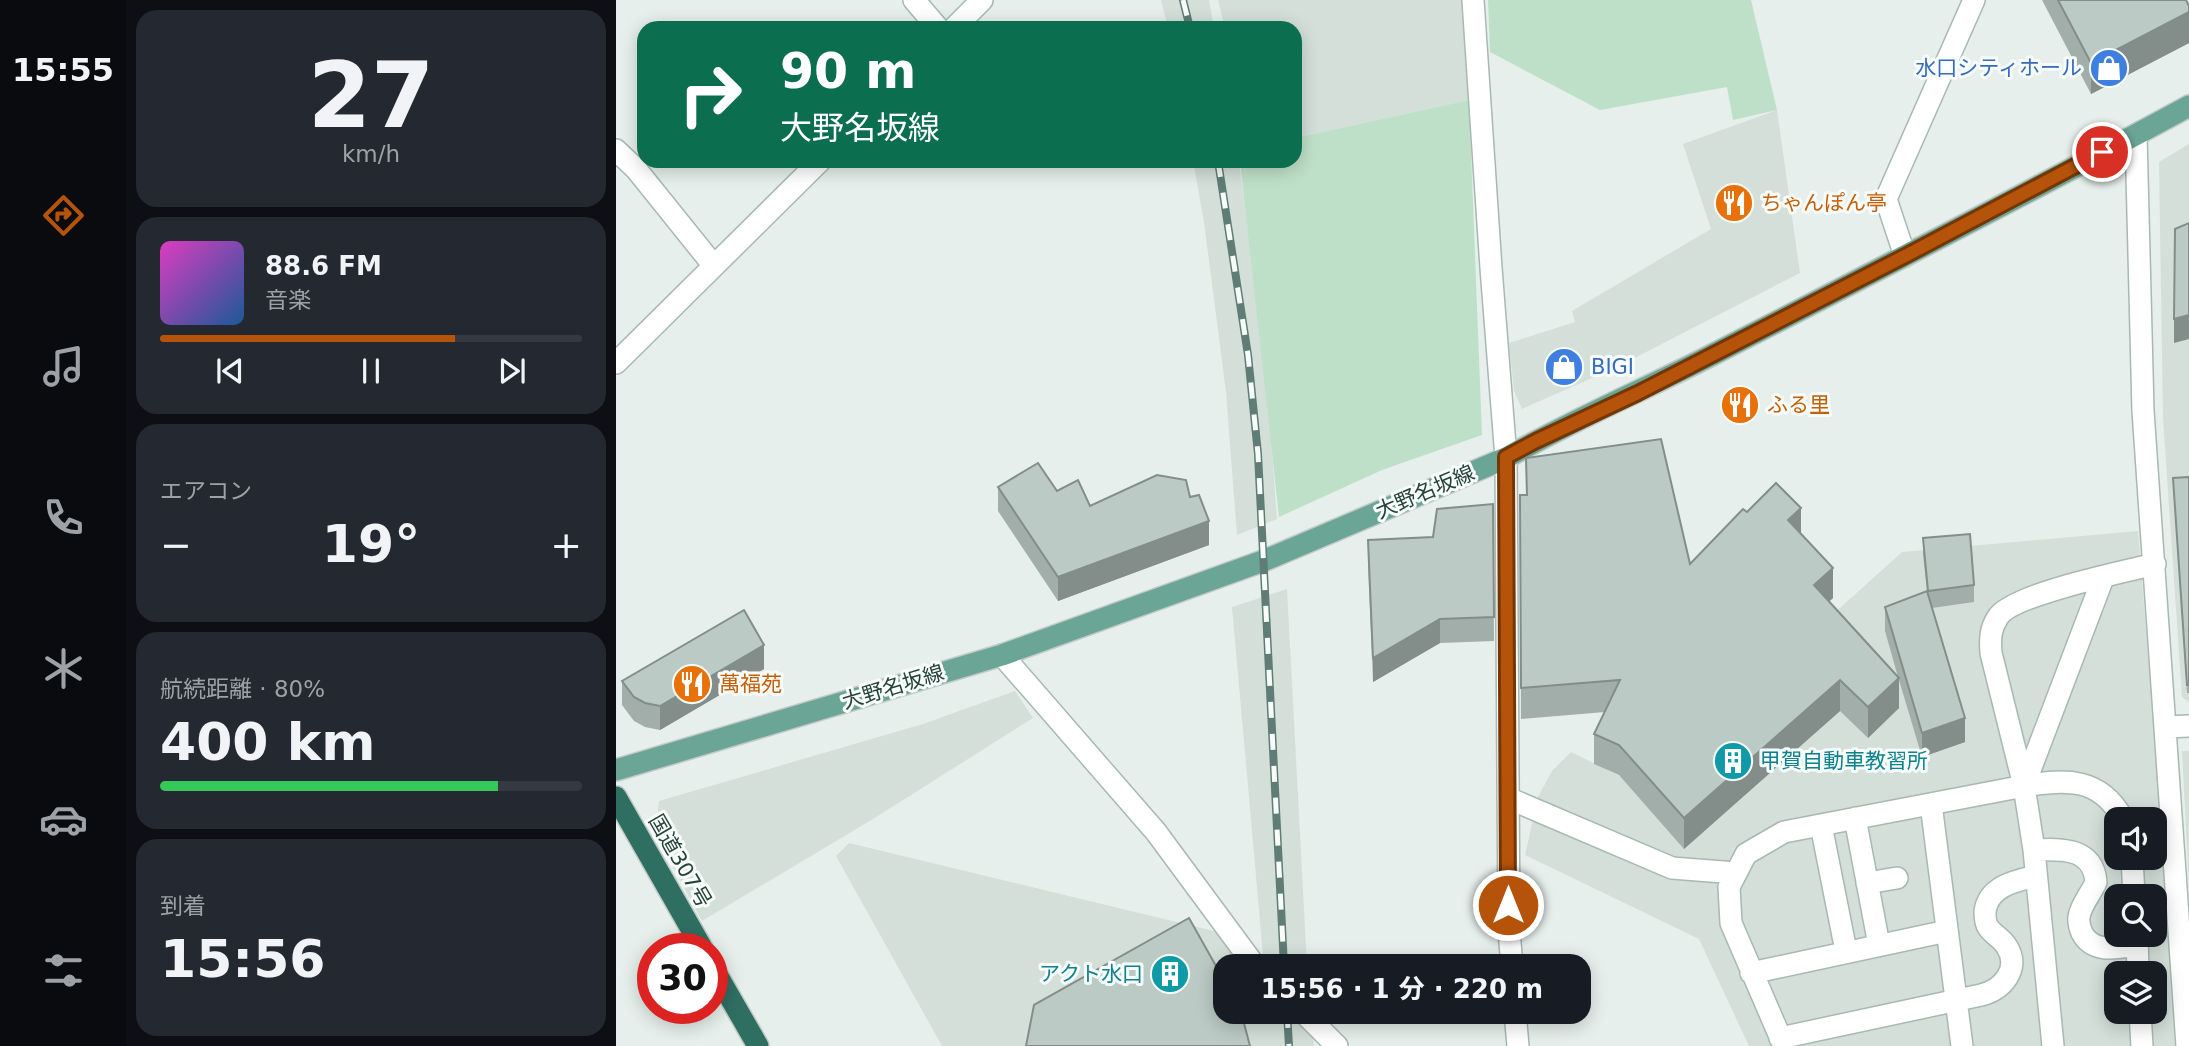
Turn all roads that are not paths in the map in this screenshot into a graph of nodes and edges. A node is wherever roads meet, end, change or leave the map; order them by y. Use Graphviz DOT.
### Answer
graph roads {
  1 [pos="914,0"];
  2 [pos="982,0"];
  3 [pos="1474,0"];
  4 [pos="1974,0"];
  5 [pos="932,21"];
  6 [pos="961,21"];
  7 [pos="2189,106"];
  8 [pos="2136,135"];
  9 [pos="616,150"];
  10 [pos="813,168"];
  11 [pos="1905,256"];
  12 [pos="714,266"];
  13 [pos="616,363"];
  14 [pos="1506,457"];
  15 [pos="2155,564"];
  16 [pos="2103,578"];
  17 [pos="1002,655"];
  18 [pos="2189,726"];
  19 [pos="2165,727"];
  20 [pos="616,771"];
  21 [pos="2024,786"];
  22 [pos="616,797"];
  23 [pos="1508,798"];
  24 [pos="1931,804"];
  25 [pos="2114,807"];
  26 [pos="1856,818"];
  27 [pos="1821,825"];
  28 [pos="2034,850"];
  29 [pos="1736,873"];
  30 [pos="2036,876"];
  31 [pos="1897,878"];
  32 [pos="1867,883"];
  33 [pos="1947,931"];
  34 [pos="693,933"];
  35 [pos="1879,945"];
  36 [pos="2106,947"];
  37 [pos="1846,951"];
  38 [pos="1246,954"];
  39 [pos="1510,954"];
  40 [pos="1751,973"];
  41 [pos="728,994"];
  42 [pos="1956,1000"];
  43 [pos="1315,1024"];
  44 [pos="1516,1024"];
  45 [pos="2141,1024"];
  46 [pos="1782,1042"];
  47 [pos="758,1046"];
  48 [pos="1338,1046"];
  49 [pos="1518,1046"];
  50 [pos="1962,1046"];
  51 [pos="2053,1046"];
  52 [pos="2142,1046"];
  53 [pos="2188,1046"];
  1 -- 5 [label="street"];
  2 -- 6 [label="street"];
  3 -- 14 [label="street"];
  4 -- 11 [label="street"];
  7 -- 8 [label="main road, 大野名坂線"];
  8 -- 11 [label="main road, 大野名坂線"];
  8 -- 15 [label="street"];
  9 -- 12 [label="street"];
  10 -- 12 [label="street"];
  11 -- 14 [label="main road, 大野名坂線"];
  12 -- 13 [label="street"];
  14 -- 17 [label="main road, 大野名坂線"];
  14 -- 23 [label="street"];
  15 -- 16 [label="street"];
  15 -- 19 [label="street"];
  16 -- 21 [label="street"];
  16 -- 21 [label="street"];
  17 -- 20 [label="main road, 大野名坂線"];
  17 -- 38 [label="street"];
  18 -- 19 [label="street"];
  19 -- 53 [label="street"];
  21 -- 24 [label="street"];
  21 -- 25 [label="street"];
  21 -- 28 [label="street"];
  22 -- 34 [label="highway, 国道307号"];
  23 -- 29 [label="street"];
  23 -- 39 [label="street"];
  24 -- 26 [label="street"];
  24 -- 33 [label="street"];
  26 -- 27 [label="street"];
  26 -- 32 [label="street"];
  27 -- 29 [label="street"];
  27 -- 37 [label="street"];
  28 -- 30 [label="street"];
  28 -- 36 [label="street"];
  29 -- 40 [label="street"];
  30 -- 42 [label="street"];
  30 -- 51 [label="street"];
  31 -- 32 [label="street"];
  32 -- 35 [label="street"];
  33 -- 35 [label="street"];
  33 -- 42 [label="street"];
  35 -- 37 [label="street"];
  37 -- 40 [label="street"];
  40 -- 46 [label="street"];
  41 -- 47 [label="highway"];
  42 -- 46 [label="street"];
  42 -- 50 [label="street"];
  43 -- 48 [label="street"];
  44 -- 49 [label="street"];
  45 -- 52 [label="street"];
}
